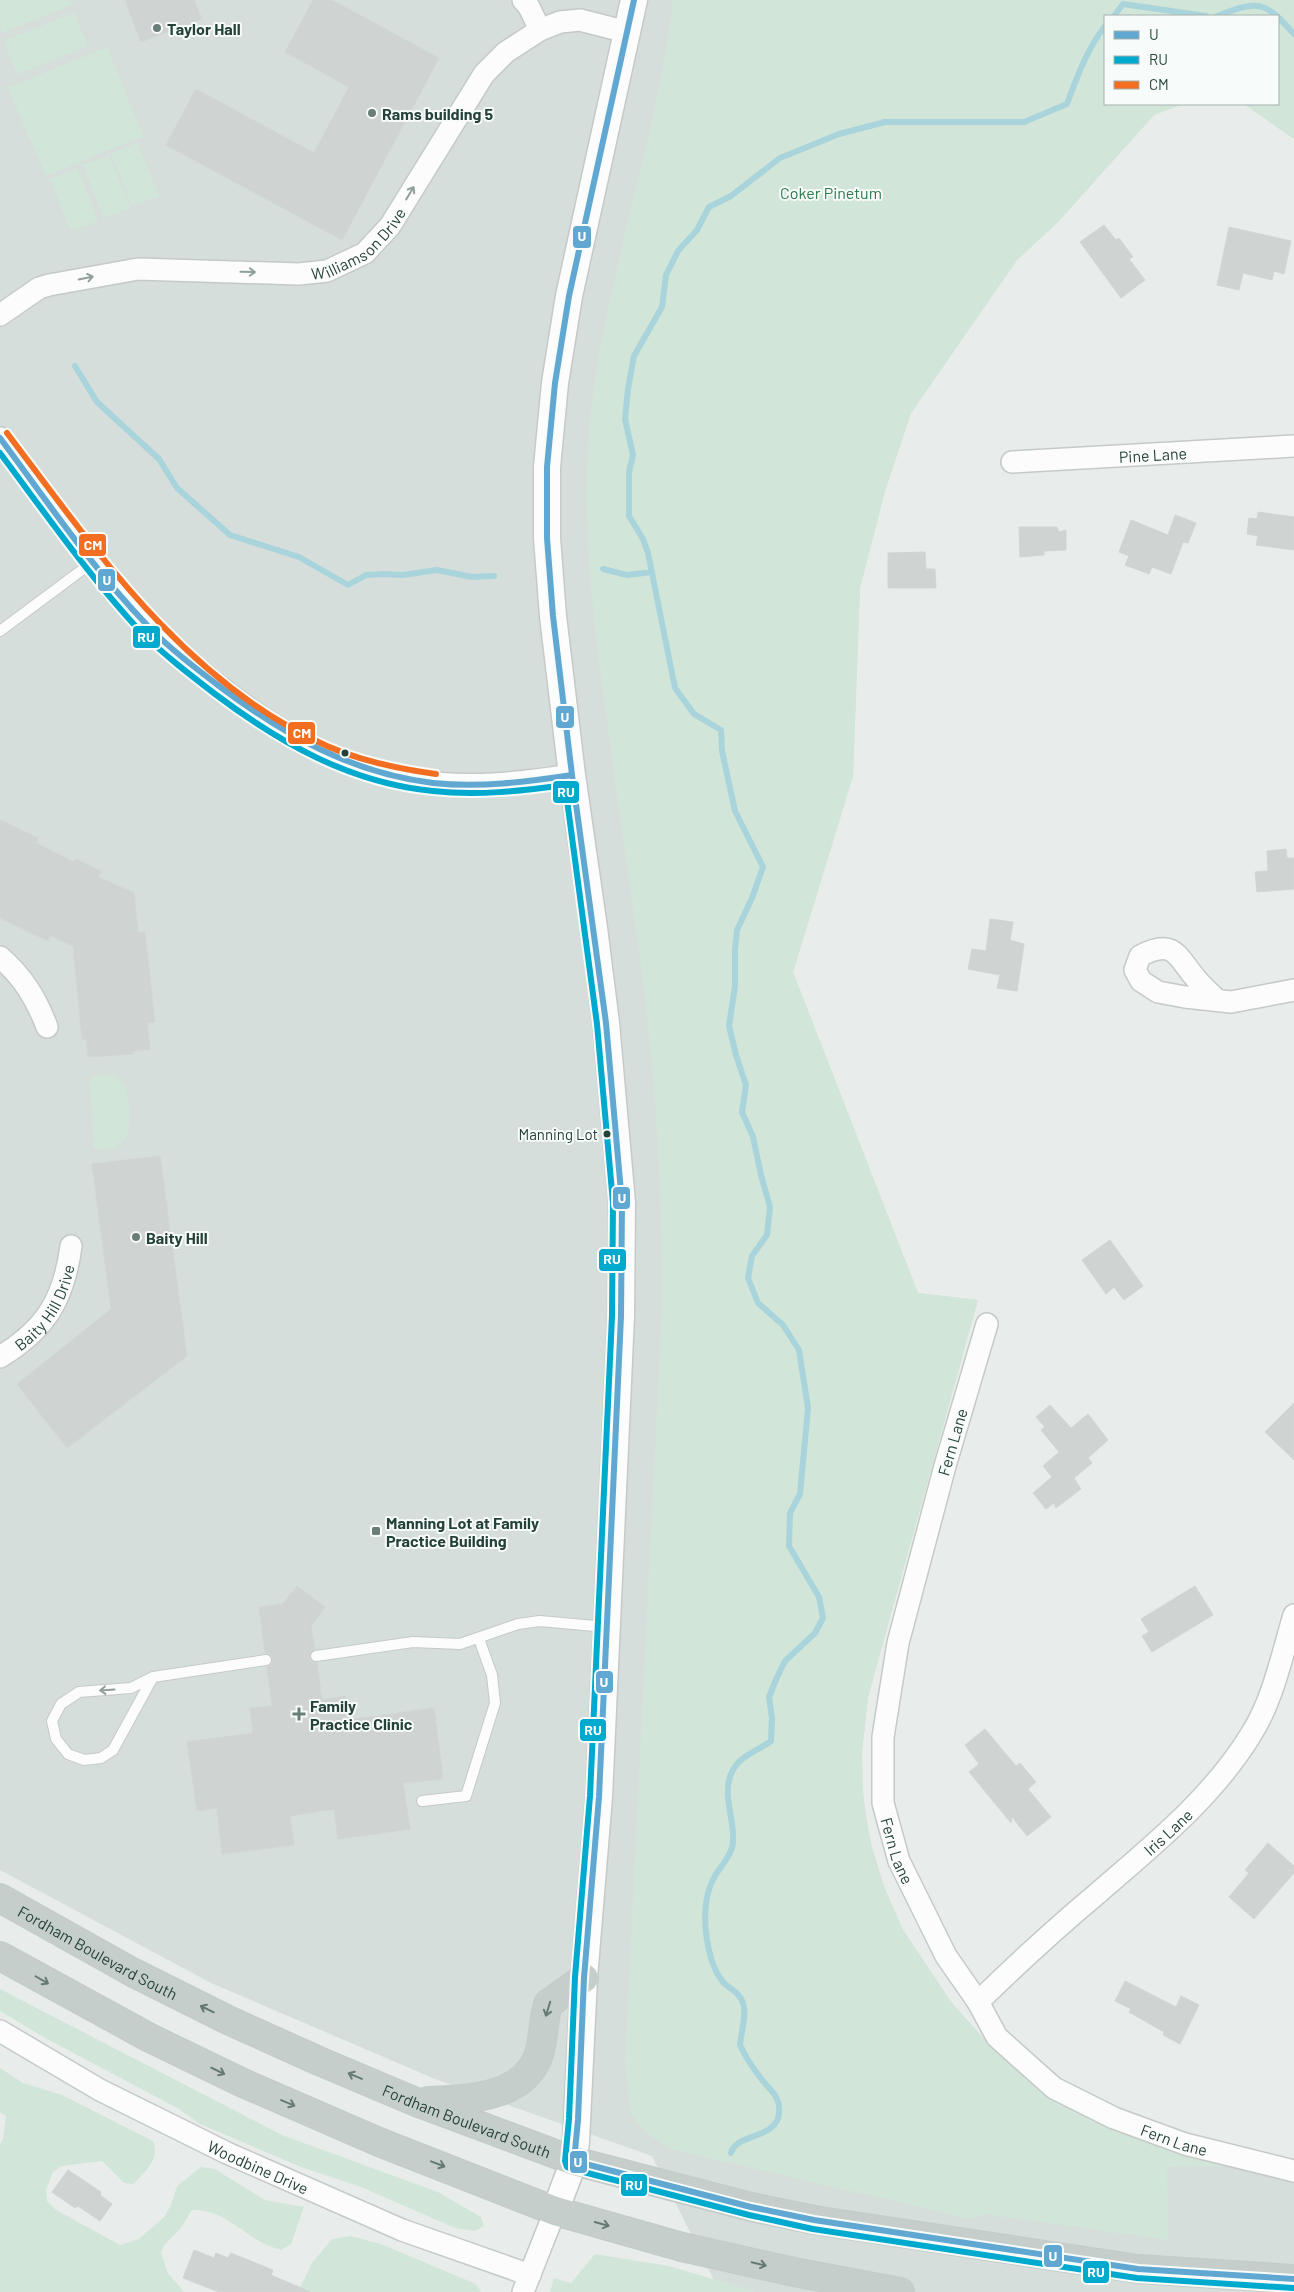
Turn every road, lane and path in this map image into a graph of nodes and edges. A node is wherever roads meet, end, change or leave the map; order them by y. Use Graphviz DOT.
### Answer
graph roads {
  1 [pos="523,0"];
  2 [pos="634,0"];
  3 [pos="540,30"];
  4 [pos="627,32"];
  5 [pos="0,315"];
  6 [pos="0,438"];
  7 [pos="1294,446"];
  8 [pos="1012,462"];
  9 [pos="94,561"];
  10 [pos="0,631"];
  11 [pos="572,775"];
  12 [pos="0,957"];
  13 [pos="1294,990"];
  14 [pos="1217,1000"];
  15 [pos="48,1027"];
  16 [pos="70,1246"];
  17 [pos="987,1324"];
  18 [pos="0,1357"];
  19 [pos="1294,1616"];
  20 [pos="606,1627"];
  21 [pos="479,1639"];
  22 [pos="316,1656"];
  23 [pos="266,1660"];
  24 [pos="153,1677"];
  25 [pos="422,1801"];
  26 [pos="0,1898"];
  27 [pos="0,1956"];
  28 [pos="584,1978"];
  29 [pos="978,2002"];
  30 [pos="0,2031"];
  31 [pos="416,2102"];
  32 [pos="574,2161"];
  33 [pos="1294,2171"];
  34 [pos="555,2211"];
  35 [pos="1294,2279"];
  36 [pos="527,2284"];
  37 [pos="900,2292"];
  1 -- 3 [label="street"];
  2 -- 4 [label="street"];
  3 -- 4 [label="street, Williamson Drive"];
  5 -- 3 [label="street, Williamson Drive, one-way"];
  4 -- 11 [label="street"];
  6 -- 9 [label="street"];
  7 -- 8 [label="street, Pine Lane"];
  9 -- 10 [label="lane"];
  9 -- 11 [label="street"];
  11 -- 20 [label="street"];
  12 -- 15 [label="street"];
  13 -- 14 [label="street"];
  16 -- 18 [label="street, Baity Hill Drive"];
  17 -- 29 [label="street, Fern Lane"];
  19 -- 29 [label="street, Iris Lane"];
  20 -- 21 [label="lane"];
  20 -- 28 [label="street"];
  21 -- 22 [label="lane"];
  21 -- 25 [label="lane"];
  23 -- 24 [label="lane"];
  24 -- 24 [label="lane, one-way"];
  31 -- 26 [label="highway, Fordham Boulevard South, one-way"];
  27 -- 34 [label="highway, one-way"];
  28 -- 31 [label="highway, one-way"];
  28 -- 32 [label="street"];
  29 -- 33 [label="street, Fern Lane"];
  30 -- 36 [label="street, Woodbine Drive"];
  31 -- 32 [label="highway, Fordham Boulevard South"];
  32 -- 34 [label="street"];
  32 -- 35 [label="highway, Fordham Boulevard South"];
  34 -- 36 [label="street"];
  34 -- 37 [label="highway, one-way"];
}
